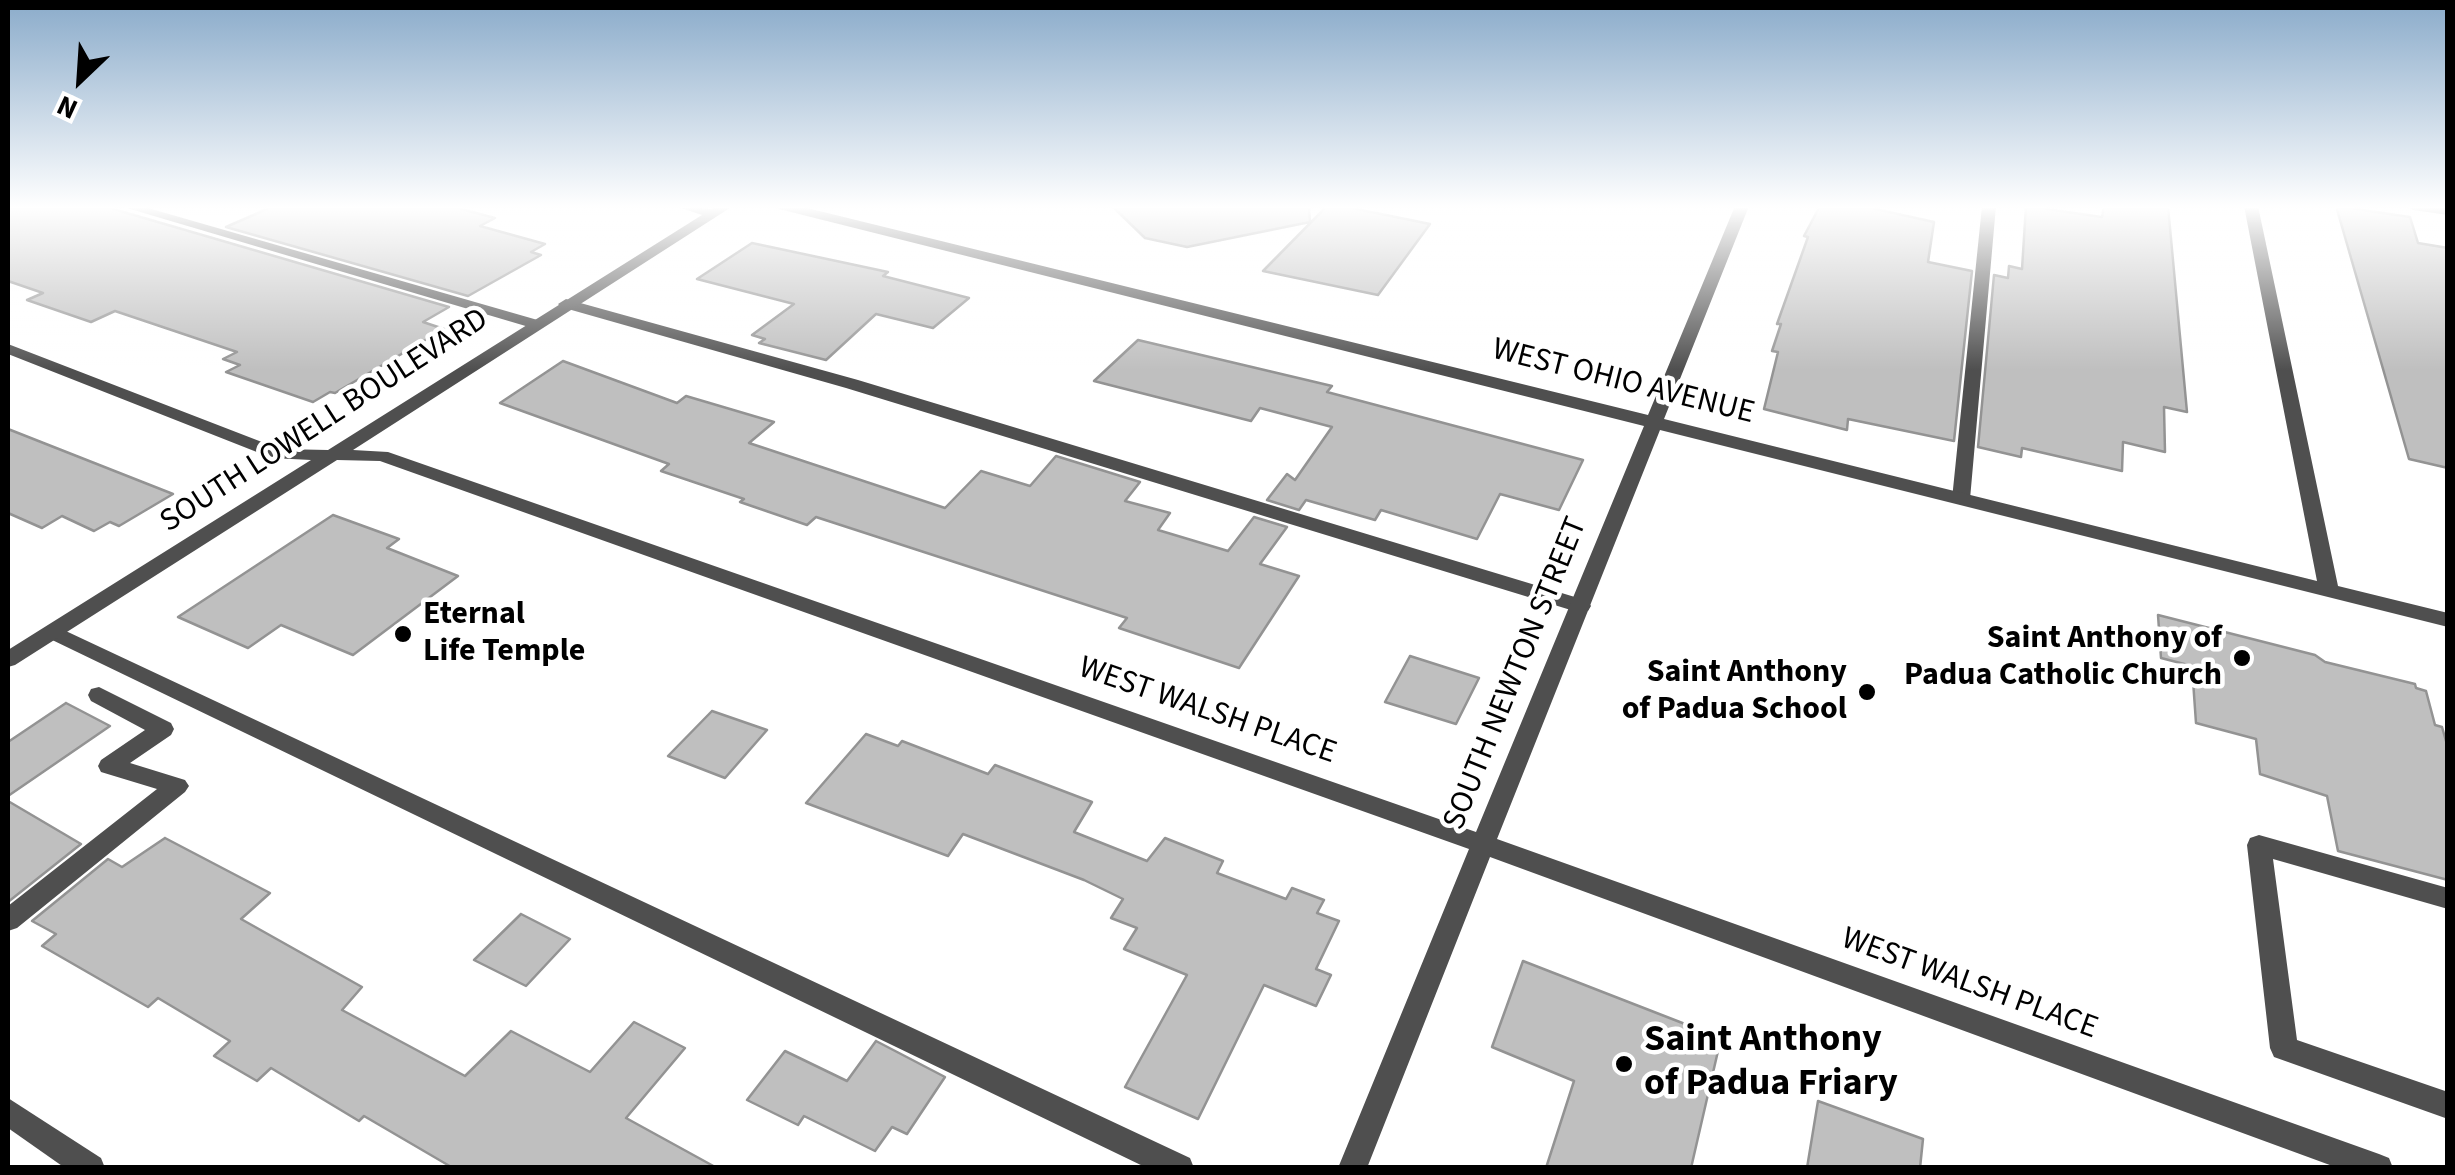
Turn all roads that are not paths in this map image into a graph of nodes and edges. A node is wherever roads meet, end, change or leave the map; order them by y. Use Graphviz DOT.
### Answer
graph roads {
  1 [pos="317,261"];
  2 [pos="637,261"];
  3 [pos="1005,261"];
  4 [pos="1720,261"];
  5 [pos="1985,261"];
  6 [pos="2261,261"];
  7 [pos="566,304"];
  8 [pos="535,324"];
  9 [pos="8,349"];
  10 [pos="1655,422"];
  11 [pos="325,456"];
  12 [pos="1961,499"];
  13 [pos="2329,590"];
  14 [pos="1581,606"];
  15 [pos="2448,620"];
  16 [pos="53,632"];
  17 [pos="8,660"];
  18 [pos="99,695"];
  19 [pos="1483,844"];
  20 [pos="2448,900"];
  21 [pos="8,920"];
  22 [pos="2448,1106"];
  23 [pos="8,1112"];
  24 [pos="91,1168"];
  25 [pos="1180,1168"];
  26 [pos="1352,1168"];
  27 [pos="2379,1168"];
  1 -- 8 [label="street"];
  2 -- 7 [label="street, SOUTH LOWELL BOULEVARD"];
  3 -- 10 [label="street, WEST OHIO AVENUE"];
  4 -- 10 [label="street, SOUTH NEWTON STREET"];
  5 -- 12 [label="street"];
  6 -- 13 [label="street"];
  7 -- 8 [label="street, SOUTH LOWELL BOULEVARD"];
  7 -- 14 [label="street"];
  8 -- 11 [label="street, SOUTH LOWELL BOULEVARD"];
  9 -- 11 [label="street, WEST WALSH PLACE"];
  10 -- 12 [label="street, WEST OHIO AVENUE"];
  10 -- 14 [label="street, SOUTH NEWTON STREET"];
  11 -- 16 [label="street, SOUTH LOWELL BOULEVARD"];
  11 -- 19 [label="street, WEST WALSH PLACE"];
  12 -- 13 [label="street, WEST OHIO AVENUE"];
  13 -- 15 [label="street, WEST OHIO AVENUE"];
  14 -- 19 [label="street, SOUTH NEWTON STREET"];
  16 -- 17 [label="street, SOUTH LOWELL BOULEVARD"];
  16 -- 25 [label="street"];
  18 -- 21 [label="street"];
  19 -- 26 [label="street, SOUTH NEWTON STREET"];
  19 -- 27 [label="street, WEST WALSH PLACE"];
  20 -- 22 [label="street"];
  23 -- 24 [label="street"];
}
